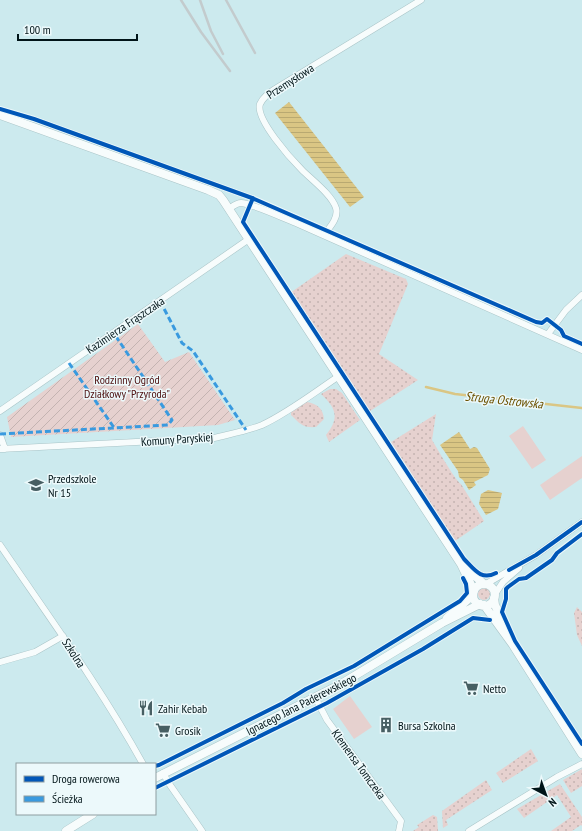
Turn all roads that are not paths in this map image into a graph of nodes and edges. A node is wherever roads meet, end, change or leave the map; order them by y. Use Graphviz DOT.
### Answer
graph roads {
  1 [pos="421,0"];
  2 [pos="0,115"];
  3 [pos="230,208"];
  4 [pos="324,235"];
  5 [pos="249,239"];
  6 [pos="582,295"];
  7 [pos="548,334"];
  8 [pos="582,350"];
  9 [pos="339,376"];
  10 [pos="0,411"];
  11 [pos="0,435"];
  12 [pos="2,449"];
  13 [pos="582,522"];
  14 [pos="0,545"];
  15 [pos="528,560"];
  16 [pos="461,564"];
  17 [pos="485,584"];
  18 [pos="474,593"];
  19 [pos="494,596"];
  20 [pos="482,605"];
  21 [pos="442,622"];
  22 [pos="63,636"];
  23 [pos="512,645"];
  24 [pos="0,662"];
  25 [pos="315,697"];
  26 [pos="582,754"];
  27 [pos="142,763"];
  28 [pos="582,764"];
  29 [pos="163,773"];
  30 [pos="156,777"];
  31 [pos="91,815"];
  32 [pos="66,831"];
  33 [pos="202,831"];
  34 [pos="399,831"];
  35 [pos="469,831"];
  1 -- 4 [label="street, Przemysłowa"];
  2 -- 3 [label="street"];
  3 -- 4 [label="street"];
  3 -- 5 [label="street"];
  4 -- 7 [label="street"];
  5 -- 9 [label="street"];
  5 -- 10 [label="street, Kazimierza Frąszczaka"];
  6 -- 7 [label="street"];
  7 -- 8 [label="street"];
  9 -- 12 [label="street, Komuny Paryskiej"];
  9 -- 16 [label="street"];
  11 -- 12 [label="street"];
  13 -- 15 [label="street"];
  14 -- 22 [label="street, Szkolna"];
  15 -- 17 [label="street"];
  15 -- 19 [label="street"];
  16 -- 17 [label="street"];
  16 -- 18 [label="street"];
  17 -- 18 [label="street"];
  17 -- 19 [label="street"];
  18 -- 20 [label="street"];
  18 -- 21 [label="street"];
  19 -- 20 [label="street"];
  19 -- 23 [label="street"];
  20 -- 21 [label="street"];
  20 -- 23 [label="street"];
  21 -- 25 [label="street, Ignacego Jana Paderewskiego"];
  22 -- 24 [label="street"];
  22 -- 27 [label="street, Szkolna"];
  23 -- 26 [label="street"];
  25 -- 29 [label="street, Ignacego Jana Paderewskiego"];
  25 -- 34 [label="street, Klemensa Tomczeka"];
  28 -- 35 [label="street"];
  29 -- 30 [label="street, Ignacego Jana Paderewskiego"];
  29 -- 33 [label="street"];
  31 -- 32 [label="street"];
}
